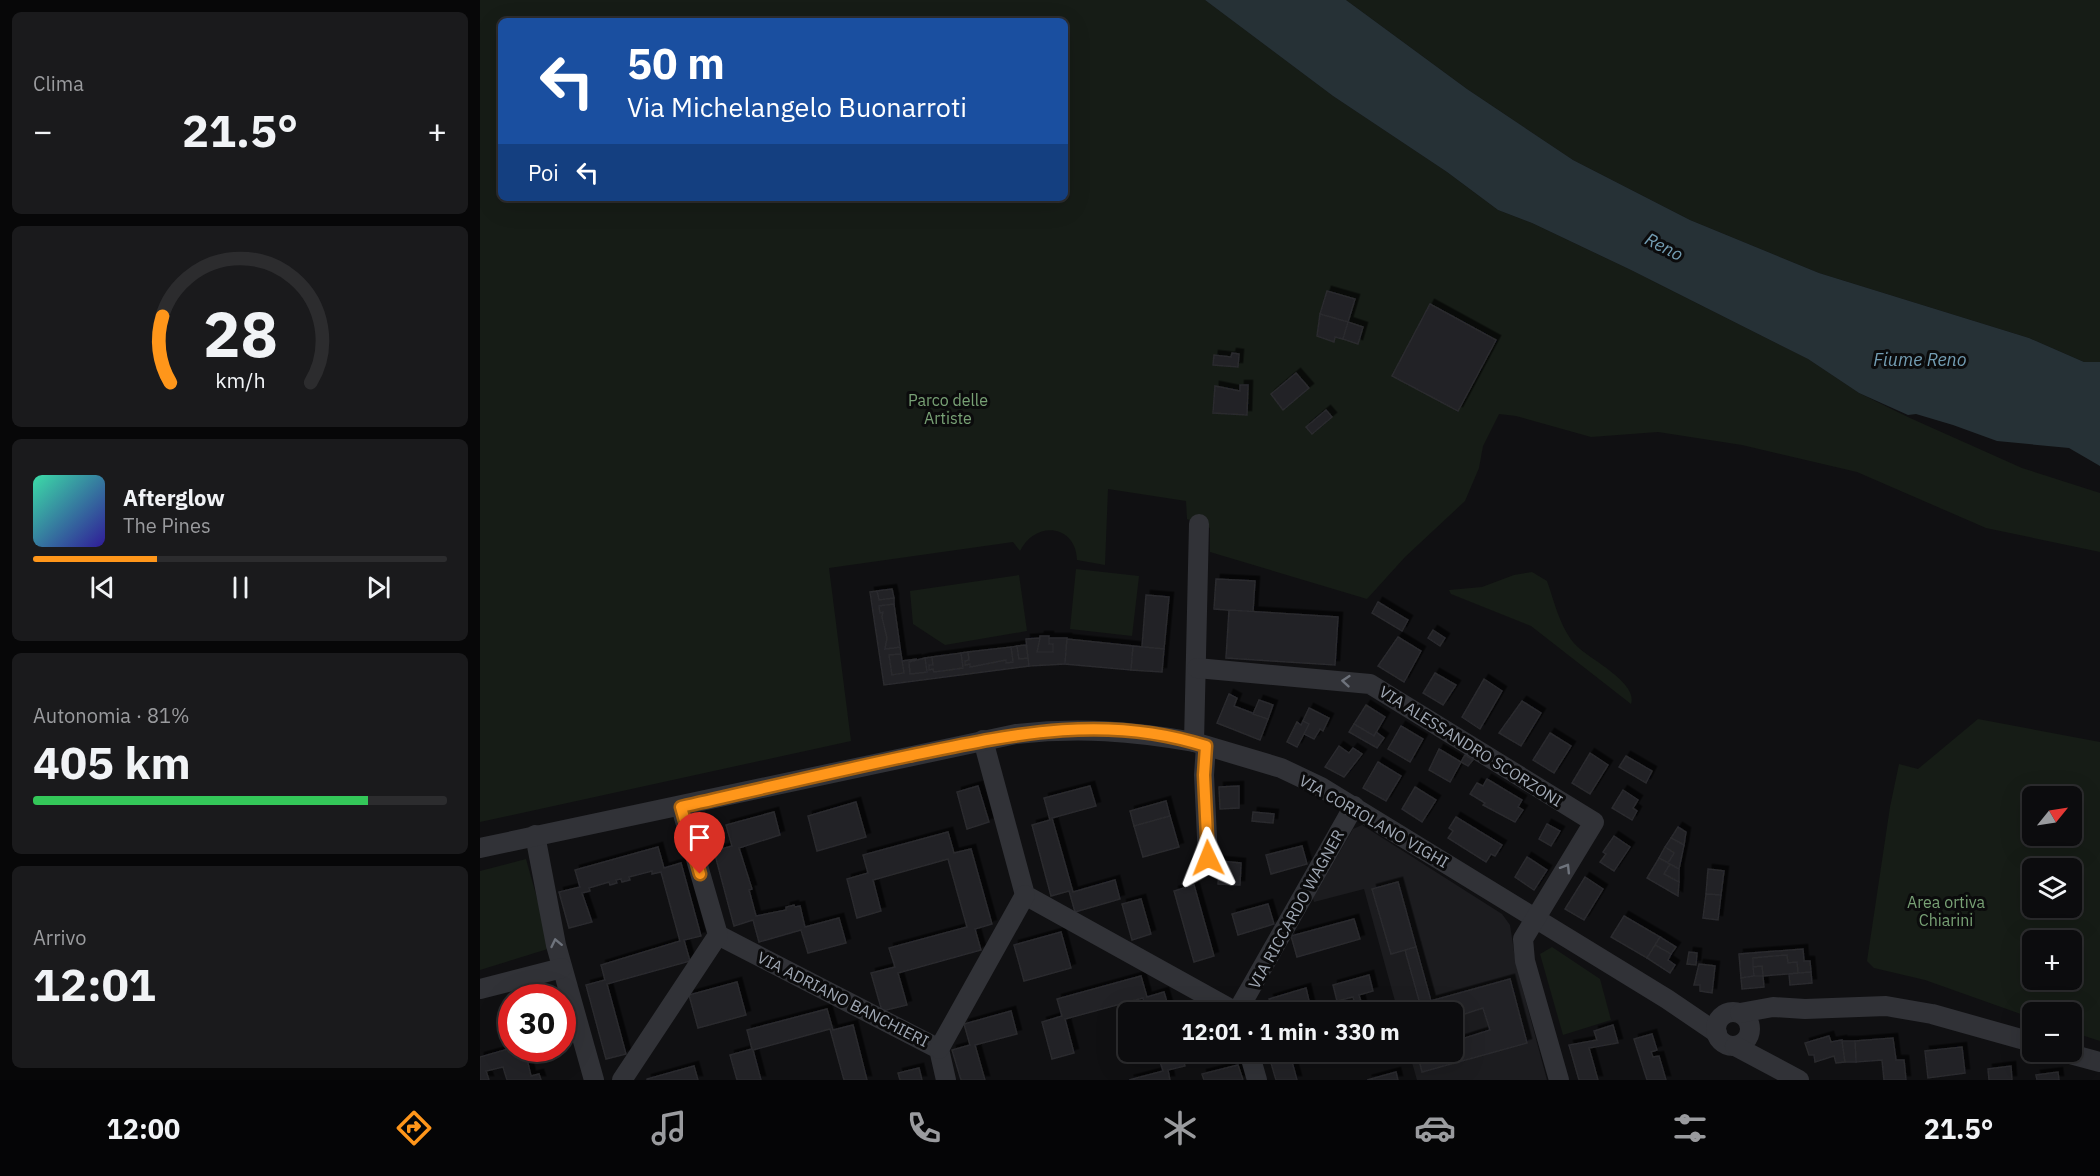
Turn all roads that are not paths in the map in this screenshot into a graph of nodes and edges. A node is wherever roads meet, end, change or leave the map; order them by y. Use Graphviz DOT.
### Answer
graph roads {
  1 [pos="1199,524"];
  2 [pos="1197,668"];
  3 [pos="983,740"];
  4 [pos="1200,744"];
  5 [pos="1354,806"];
  6 [pos="681,807"];
  7 [pos="535,835"];
  8 [pos="480,848"];
  9 [pos="1208,858"];
  10 [pos="1025,894"];
  11 [pos="1535,918"];
  12 [pos="718,934"];
  13 [pos="562,968"];
  14 [pos="480,989"];
  15 [pos="1668,1000"];
  16 [pos="1219,1002"];
  17 [pos="1243,1002"];
  18 [pos="1805,1009"];
  19 [pos="1732,1014"];
  20 [pos="1717,1033"];
  21 [pos="1745,1037"];
  22 [pos="2022,1039"];
  23 [pos="939,1049"];
  24 [pos="2082,1057"];
  25 [pos="1252,1062"];
  26 [pos="2100,1062"];
  27 [pos="1797,1079"];
  28 [pos="594,1080"];
  29 [pos="622,1080"];
  30 [pos="946,1080"];
  31 [pos="1257,1080"];
  32 [pos="1559,1080"];
  1 -- 2 [label="street"];
  2 -- 4 [label="street"];
  11 -- 2 [label="street, VIA ALESSANDRO SCORZONI, one-way"];
  3 -- 4 [label="street, VIA CORIOLANO VIGHI"];
  3 -- 6 [label="street, VIA CORIOLANO VIGHI"];
  3 -- 10 [label="street"];
  4 -- 5 [label="street, VIA CORIOLANO VIGHI"];
  4 -- 9 [label="street"];
  5 -- 11 [label="street, VIA CORIOLANO VIGHI"];
  5 -- 17 [label="street, VIA RICCARDO WAGNER"];
  6 -- 7 [label="street, VIA CORIOLANO VIGHI"];
  6 -- 12 [label="street"];
  7 -- 8 [label="street, VIA CORIOLANO VIGHI"];
  13 -- 7 [label="street, one-way"];
  10 -- 16 [label="street"];
  10 -- 23 [label="street"];
  11 -- 15 [label="street, VIA CORIOLANO VIGHI"];
  11 -- 32 [label="street"];
  12 -- 23 [label="street, VIA ADRIANO BANCHIERI"];
  12 -- 29 [label="street"];
  13 -- 14 [label="street"];
  13 -- 28 [label="street"];
  15 -- 19 [label="street, VIA CORIOLANO VIGHI"];
  15 -- 20 [label="street, VIA CORIOLANO VIGHI"];
  18 -- 19 [label="street"];
  18 -- 21 [label="street"];
  18 -- 22 [label="street"];
  19 -- 20 [label="street"];
  19 -- 21 [label="street"];
  20 -- 21 [label="street"];
  21 -- 27 [label="street"];
  23 -- 30 [label="street, VIA ADRIANO BANCHIERI"];
  24 -- 26 [label="street"];
  25 -- 31 [label="street"];
}
